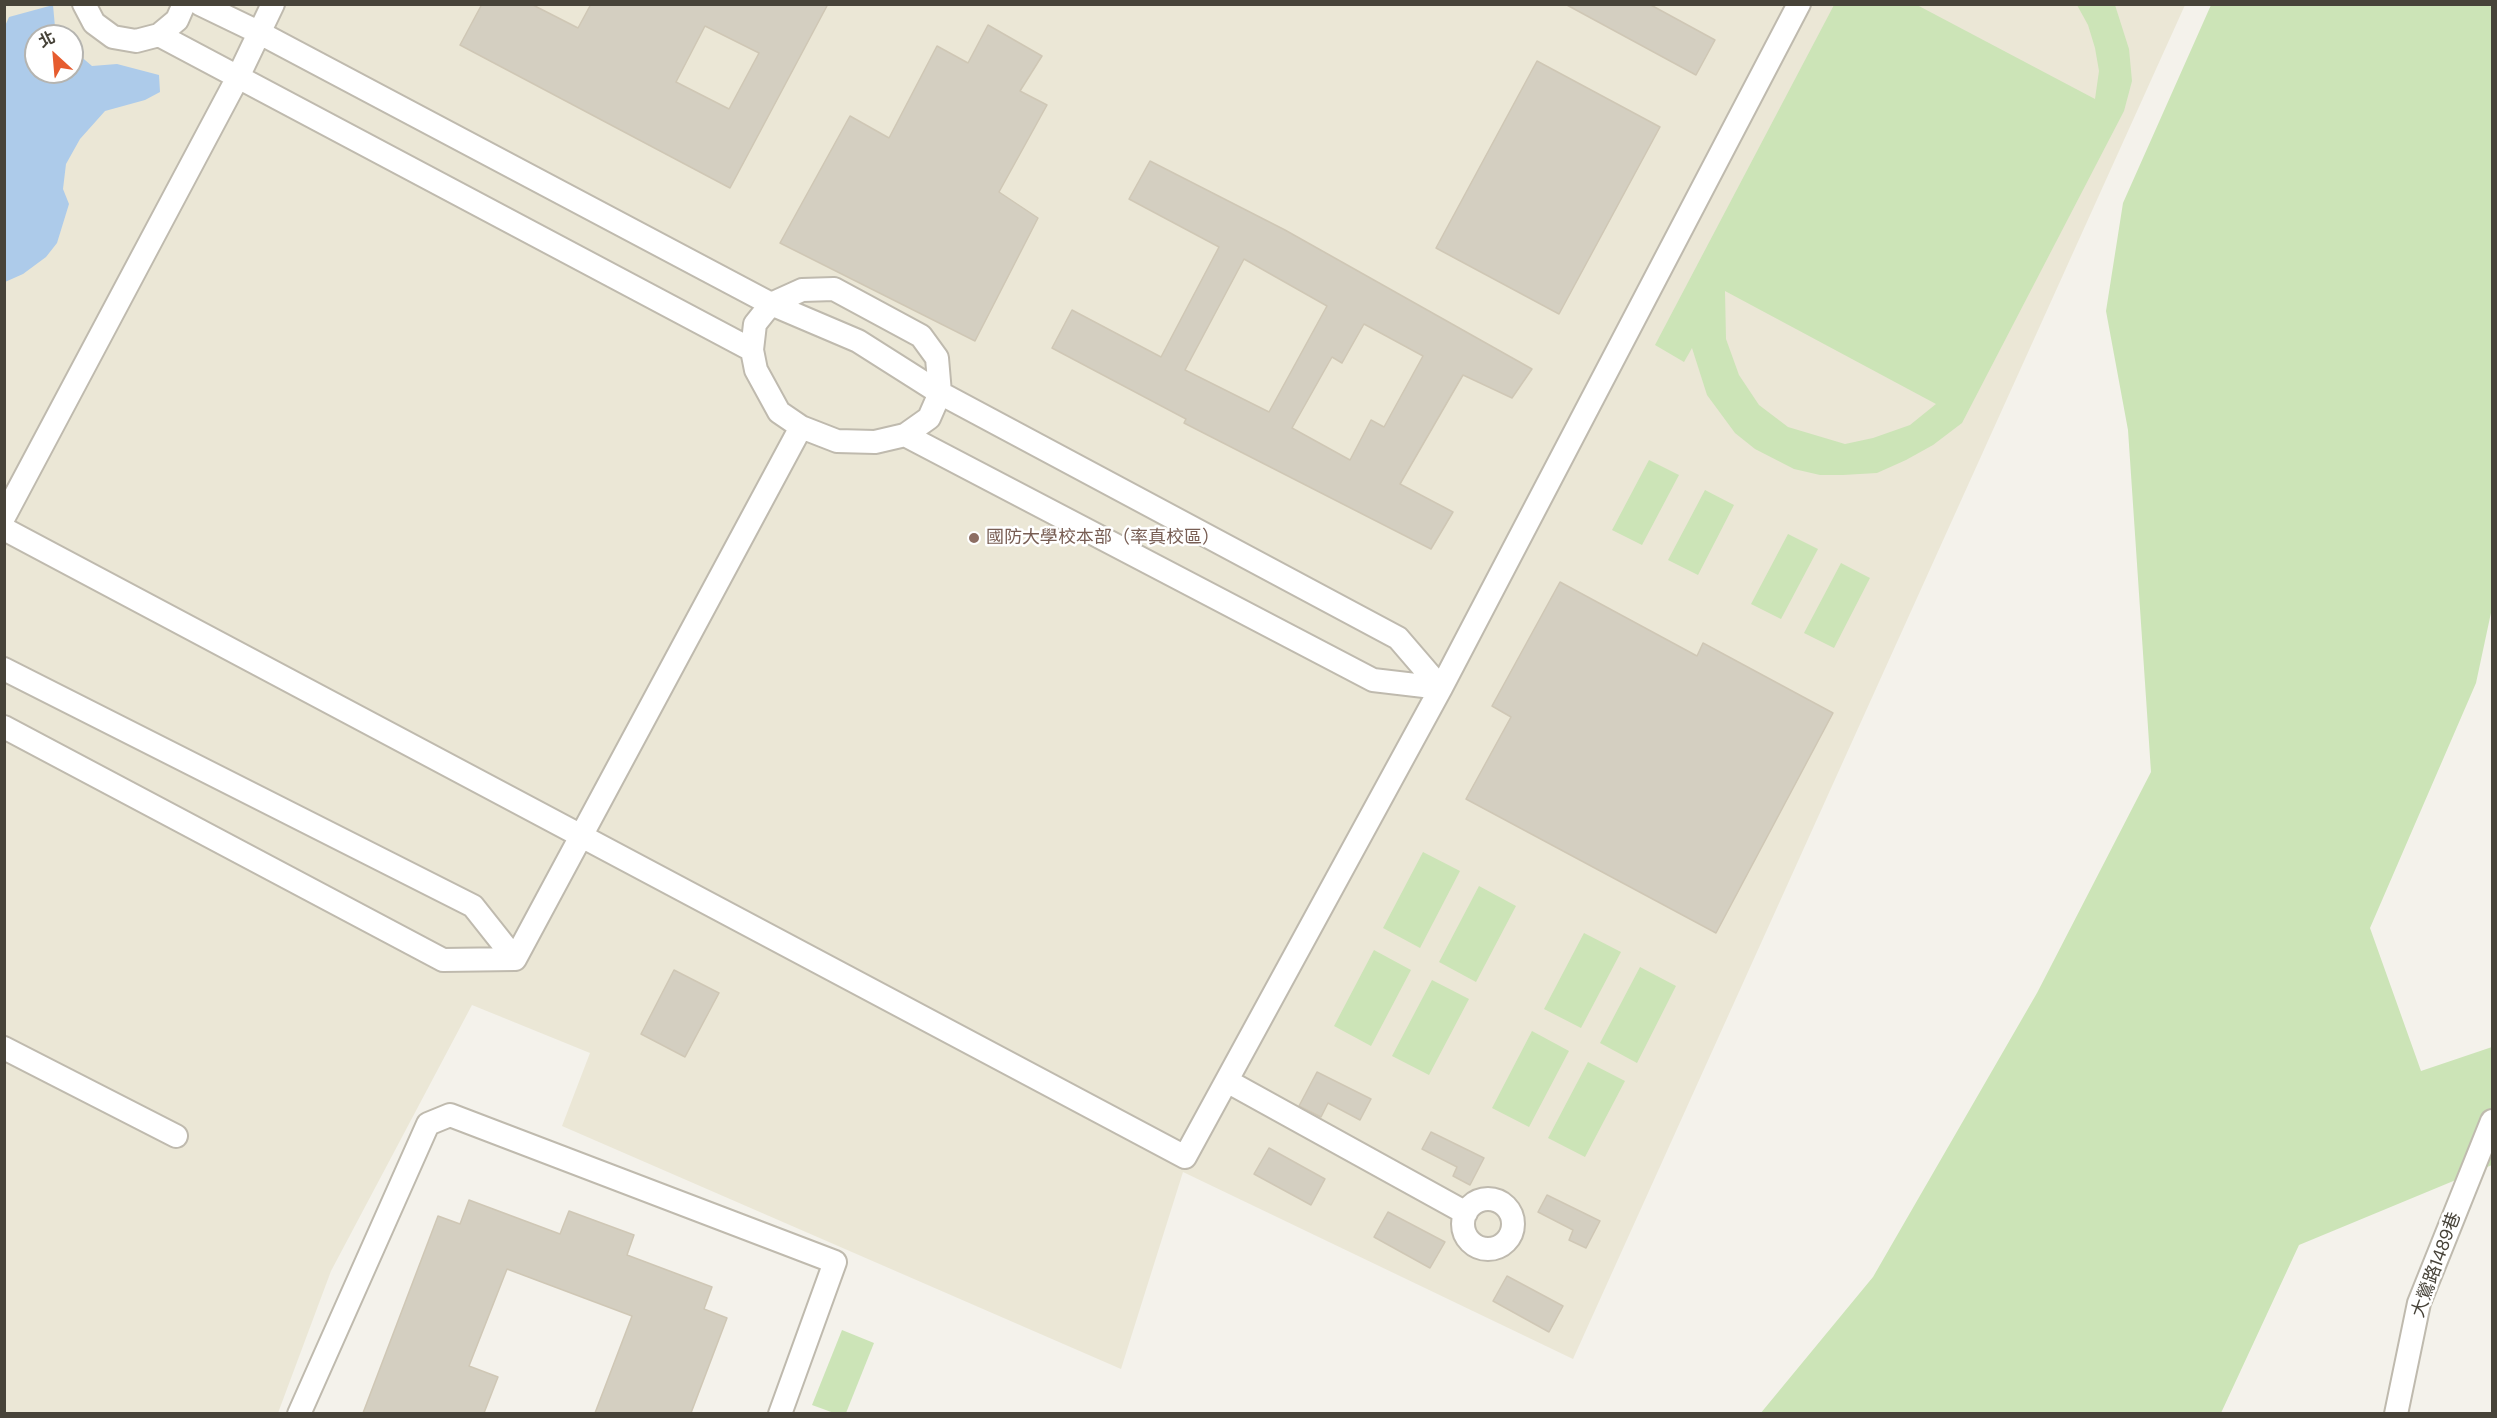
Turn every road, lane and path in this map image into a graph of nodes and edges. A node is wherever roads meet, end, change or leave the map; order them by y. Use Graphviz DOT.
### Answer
graph roads {
  1 [pos="84,4"];
  2 [pos="184,4"];
  3 [pos="200,4"];
  4 [pos="273,4"];
  5 [pos="1800,4"];
  6 [pos="258,32"];
  7 [pos="159,35"];
  8 [pos="238,77"];
  9 [pos="771,304"];
  10 [pos="752,350"];
  11 [pos="940,393"];
  12 [pos="801,427"];
  13 [pos="905,435"];
  14 [pos="4,517"];
  15 [pos="4,529"];
  16 [pos="4,669"];
  17 [pos="1441,688"];
  18 [pos="4,727"];
  19 [pos="581,837"];
  20 [pos="515,959"];
  21 [pos="4,1048"];
  22 [pos="1227,1081"];
  23 [pos="2493,1121"];
  24 [pos="176,1136"];
  25 [pos="1466,1213"];
  26 [pos="299,1413"];
  27 [pos="780,1413"];
  28 [pos="2396,1413"];
  1 -- 7 [label="street"];
  2 -- 7 [label="street"];
  3 -- 6 [label="street"];
  4 -- 6 [label="street"];
  5 -- 17 [label="street"];
  6 -- 8 [label="street"];
  6 -- 9 [label="street"];
  7 -- 8 [label="street"];
  8 -- 10 [label="street"];
  8 -- 14 [label="street"];
  9 -- 10 [label="street"];
  9 -- 11 [label="street"];
  9 -- 11 [label="street"];
  10 -- 12 [label="street"];
  11 -- 13 [label="street"];
  11 -- 17 [label="street"];
  12 -- 13 [label="street"];
  12 -- 19 [label="street"];
  13 -- 17 [label="street"];
  15 -- 19 [label="street"];
  16 -- 20 [label="street"];
  17 -- 22 [label="street"];
  18 -- 20 [label="street"];
  19 -- 20 [label="street"];
  19 -- 22 [label="street"];
  21 -- 24 [label="street"];
  22 -- 25 [label="street"];
  23 -- 28 [label="street, 大鶯路1489巷"];
  26 -- 27 [label="street"];
}
